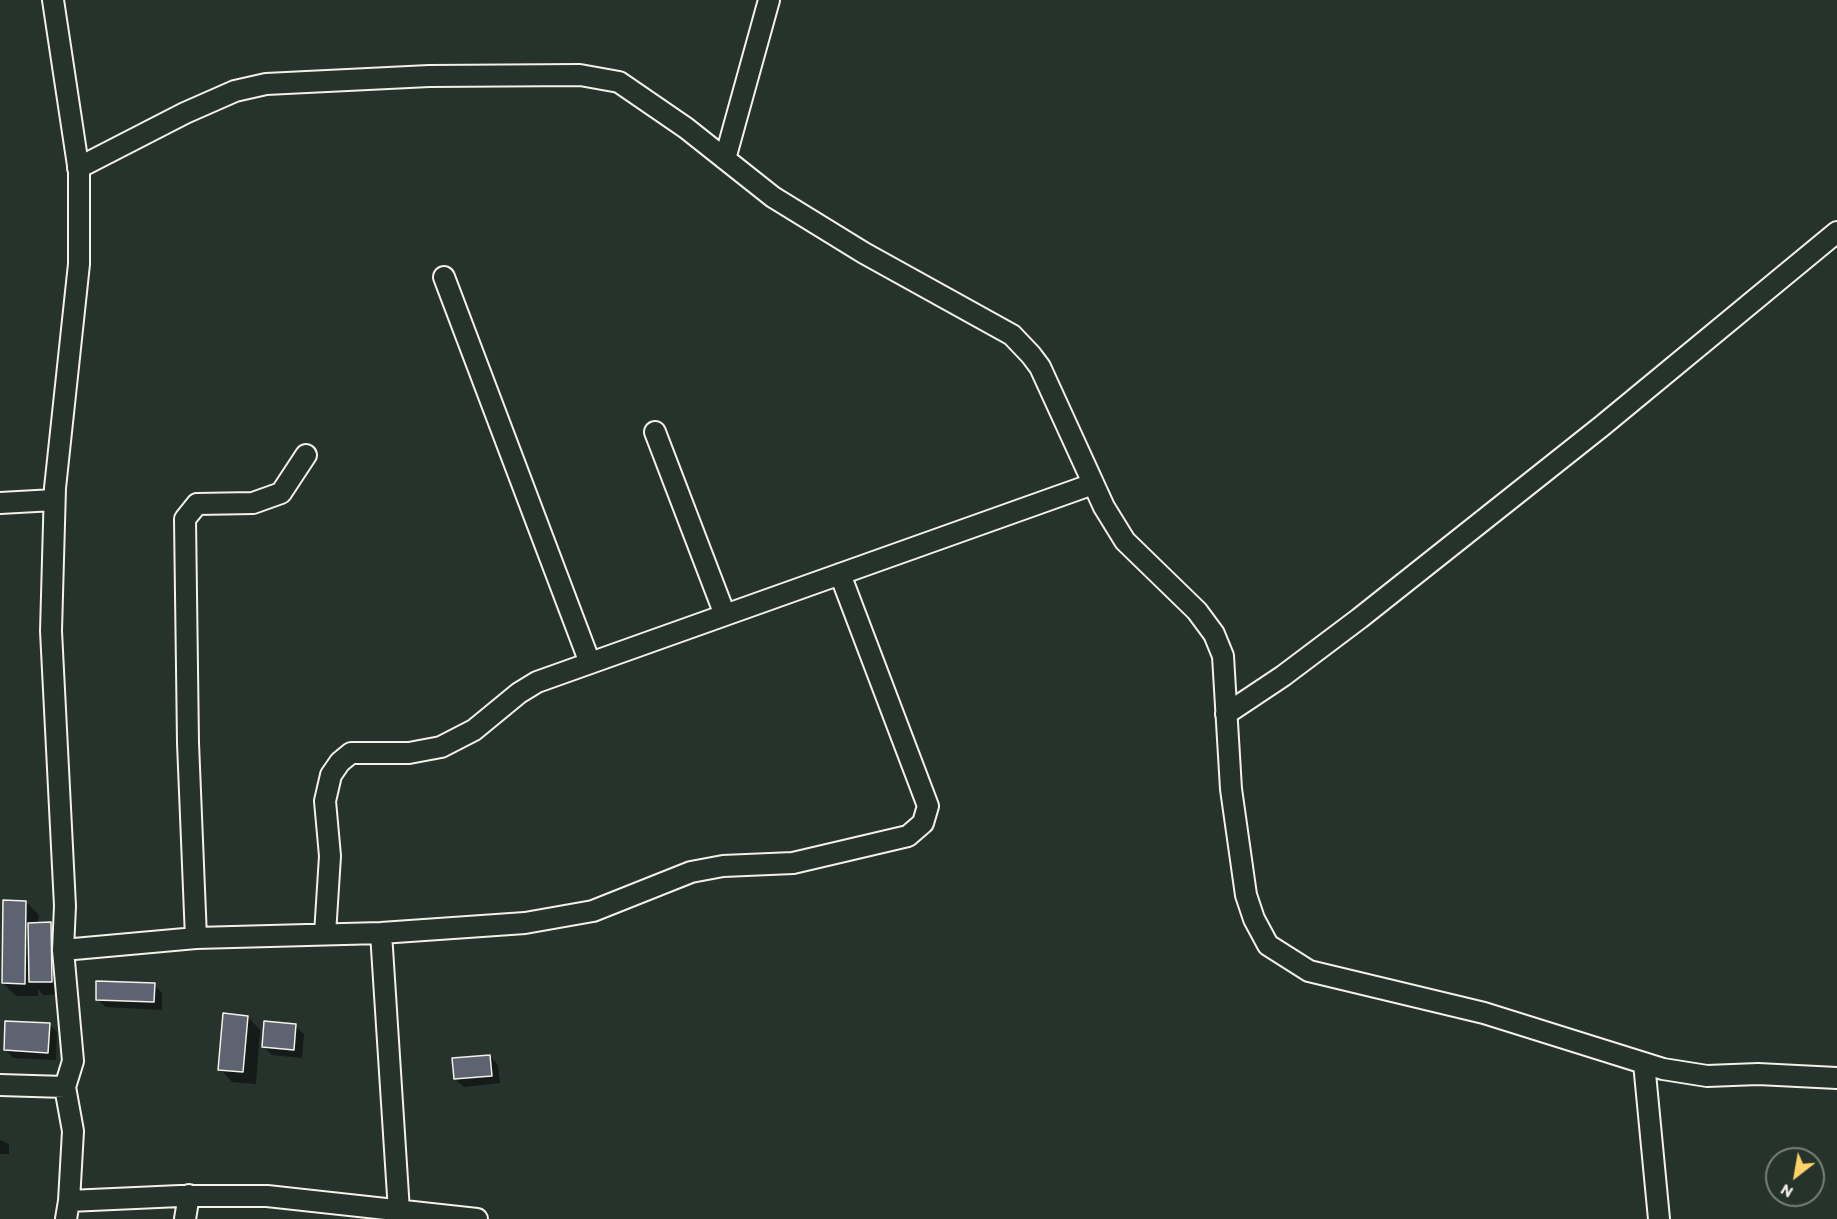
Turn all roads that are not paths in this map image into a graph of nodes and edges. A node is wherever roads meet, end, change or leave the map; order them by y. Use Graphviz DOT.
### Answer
graph roads {
  1 [pos="53,0"];
  2 [pos="769,0"];
  3 [pos="725,159"];
  4 [pos="78,168"];
  5 [pos="1837,232"];
  6 [pos="444,277"];
  7 [pos="655,432"];
  8 [pos="306,455"];
  9 [pos="1093,484"];
  10 [pos="54,500"];
  11 [pos="0,503"];
  12 [pos="840,574"];
  13 [pos="725,615"];
  14 [pos="590,663"];
  15 [pos="1226,714"];
  16 [pos="381,933"];
  17 [pos="325,934"];
  18 [pos="196,938"];
  19 [pos="63,950"];
  20 [pos="1644,1063"];
  21 [pos="1837,1078"];
  22 [pos="0,1085"];
  23 [pos="64,1087"];
  24 [pos="189,1196"];
  25 [pos="67,1210"];
  26 [pos="399,1211"];
  27 [pos="185,1219"];
  28 [pos="477,1219"];
  29 [pos="1659,1219"];
  1 -- 4 [label="street"];
  2 -- 3 [label="street"];
  3 -- 4 [label="street"];
  3 -- 9 [label="street"];
  4 -- 10 [label="street"];
  5 -- 15 [label="street"];
  6 -- 14 [label="street"];
  7 -- 13 [label="street"];
  8 -- 18 [label="street"];
  9 -- 12 [label="street"];
  9 -- 15 [label="street"];
  10 -- 11 [label="street"];
  10 -- 19 [label="street"];
  12 -- 13 [label="street"];
  12 -- 16 [label="street"];
  13 -- 14 [label="street"];
  14 -- 17 [label="street"];
  15 -- 20 [label="street"];
  16 -- 17 [label="street"];
  16 -- 26 [label="street"];
  17 -- 18 [label="street"];
  18 -- 19 [label="street"];
  19 -- 23 [label="street"];
  20 -- 21 [label="street"];
  20 -- 29 [label="street"];
  22 -- 23 [label="street"];
  23 -- 25 [label="street"];
  24 -- 25 [label="street"];
  24 -- 26 [label="street"];
  24 -- 27 [label="street"];
  26 -- 28 [label="street"];
}
